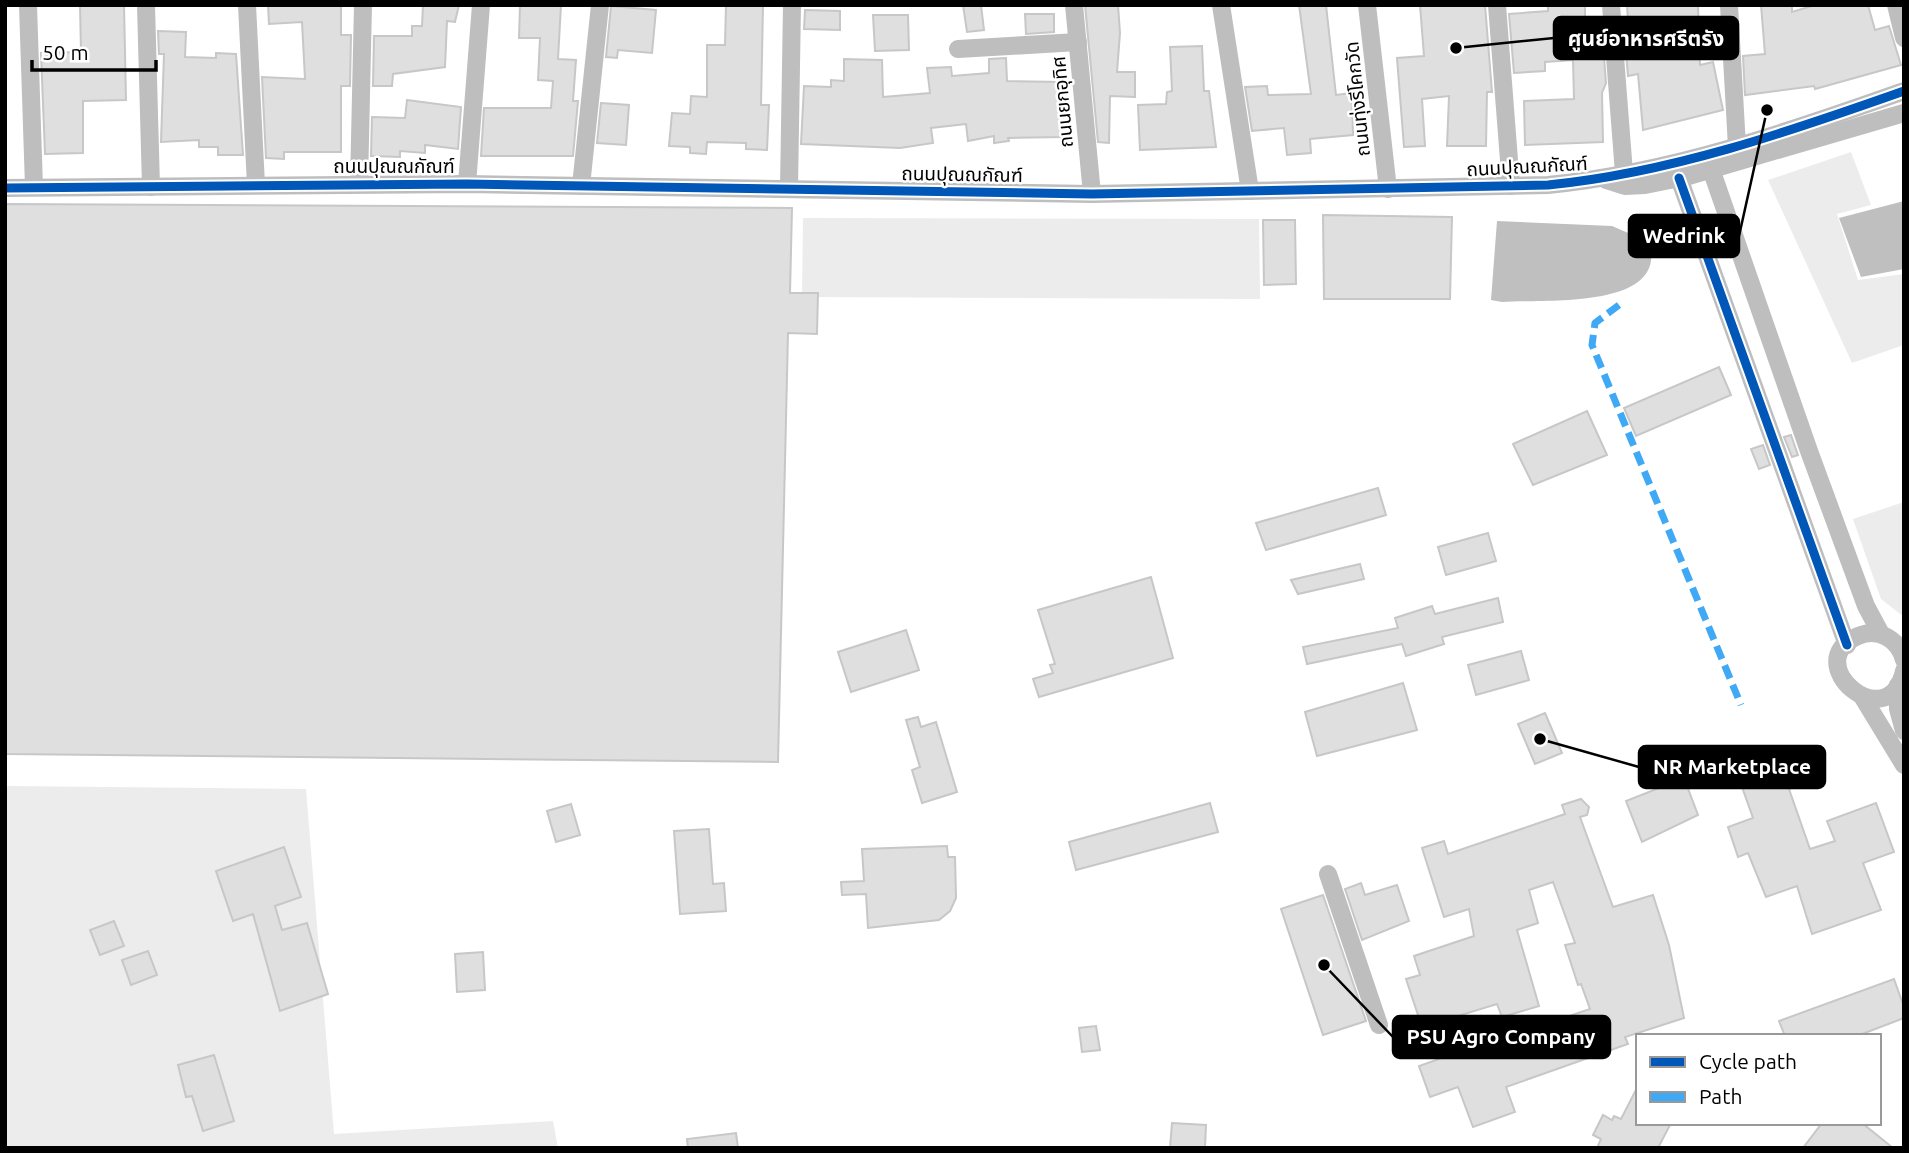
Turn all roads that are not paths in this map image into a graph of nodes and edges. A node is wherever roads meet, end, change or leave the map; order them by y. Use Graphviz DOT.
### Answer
graph roads {
  1 [pos="28,5"];
  2 [pos="146,5"];
  3 [pos="247,5"];
  4 [pos="363,5"];
  5 [pos="481,5"];
  6 [pos="600,5"];
  7 [pos="792,5"];
  8 [pos="1074,5"];
  9 [pos="1221,5"];
  10 [pos="1367,5"];
  11 [pos="1497,5"];
  12 [pos="1611,5"];
  13 [pos="1729,5"];
  14 [pos="1896,5"];
  15 [pos="1904,38"];
  16 [pos="1078,42"];
  17 [pos="958,49"];
  18 [pos="1904,91"];
  19 [pos="1904,113"];
  20 [pos="1737,147"];
  21 [pos="1711,169"];
  22 [pos="1624,173"];
  23 [pos="1679,177"];
  24 [pos="1606,180"];
  25 [pos="359,184"];
  26 [pos="467,184"];
  27 [pos="256,185"];
  28 [pos="581,186"];
  29 [pos="1511,186"];
  30 [pos="34,187"];
  31 [pos="151,187"];
  32 [pos="5,188"];
  33 [pos="789,188"];
  34 [pos="1388,189"];
  35 [pos="1250,191"];
  36 [pos="1092,194"];
  37 [pos="1892,638"];
  38 [pos="1847,645"];
  39 [pos="1904,660"];
  40 [pos="1902,676"];
  41 [pos="1862,696"];
  42 [pos="1904,731"];
  43 [pos="1904,765"];
  44 [pos="1328,874"];
  45 [pos="1379,1025"];
  1 -- 30 [label="street"];
  2 -- 31 [label="street"];
  3 -- 27 [label="street"];
  4 -- 25 [label="street"];
  5 -- 26 [label="street"];
  6 -- 28 [label="street"];
  7 -- 33 [label="street"];
  8 -- 16 [label="street, ถนนยกอุทิศ"];
  9 -- 35 [label="street"];
  10 -- 34 [label="street, ถนนทุ่งรีโคกวัด"];
  11 -- 29 [label="street"];
  12 -- 22 [label="street"];
  13 -- 20 [label="street"];
  14 -- 15 [label="street"];
  16 -- 17 [label="street"];
  16 -- 36 [label="street, ถนนยกอุทิศ"];
  18 -- 20 [label="street, ถนนปุณณกัณฑ์"];
  19 -- 21 [label="street, ถนนปุณณกัณฑ์"];
  20 -- 22 [label="street, ถนนปุณณกัณฑ์"];
  21 -- 23 [label="street, ถนนปุณณกัณฑ์"];
  21 -- 37 [label="street"];
  22 -- 24 [label="street, ถนนปุณณกัณฑ์"];
  23 -- 24 [label="street, ถนนปุณณกัณฑ์"];
  23 -- 38 [label="street"];
  24 -- 29 [label="street, ถนนปุณณกัณฑ์"];
  25 -- 26 [label="street, ถนนปุณณกัณฑ์"];
  25 -- 27 [label="street, ถนนปุณณกัณฑ์"];
  26 -- 28 [label="street, ถนนปุณณกัณฑ์"];
  27 -- 31 [label="street, ถนนปุณณกัณฑ์"];
  28 -- 33 [label="street, ถนนปุณณกัณฑ์"];
  29 -- 34 [label="street, ถนนปุณณกัณฑ์"];
  30 -- 31 [label="street, ถนนปุณณกัณฑ์"];
  30 -- 32 [label="street, ถนนปุณณกัณฑ์"];
  33 -- 36 [label="street, ถนนปุณณกัณฑ์"];
  34 -- 35 [label="street, ถนนปุณณกัณฑ์"];
  35 -- 36 [label="street, ถนนปุณณกัณฑ์"];
  37 -- 38 [label="street"];
  37 -- 39 [label="street"];
  38 -- 41 [label="street"];
  40 -- 41 [label="street"];
  40 -- 42 [label="street"];
  41 -- 43 [label="street"];
  44 -- 45 [label="street"];
}
